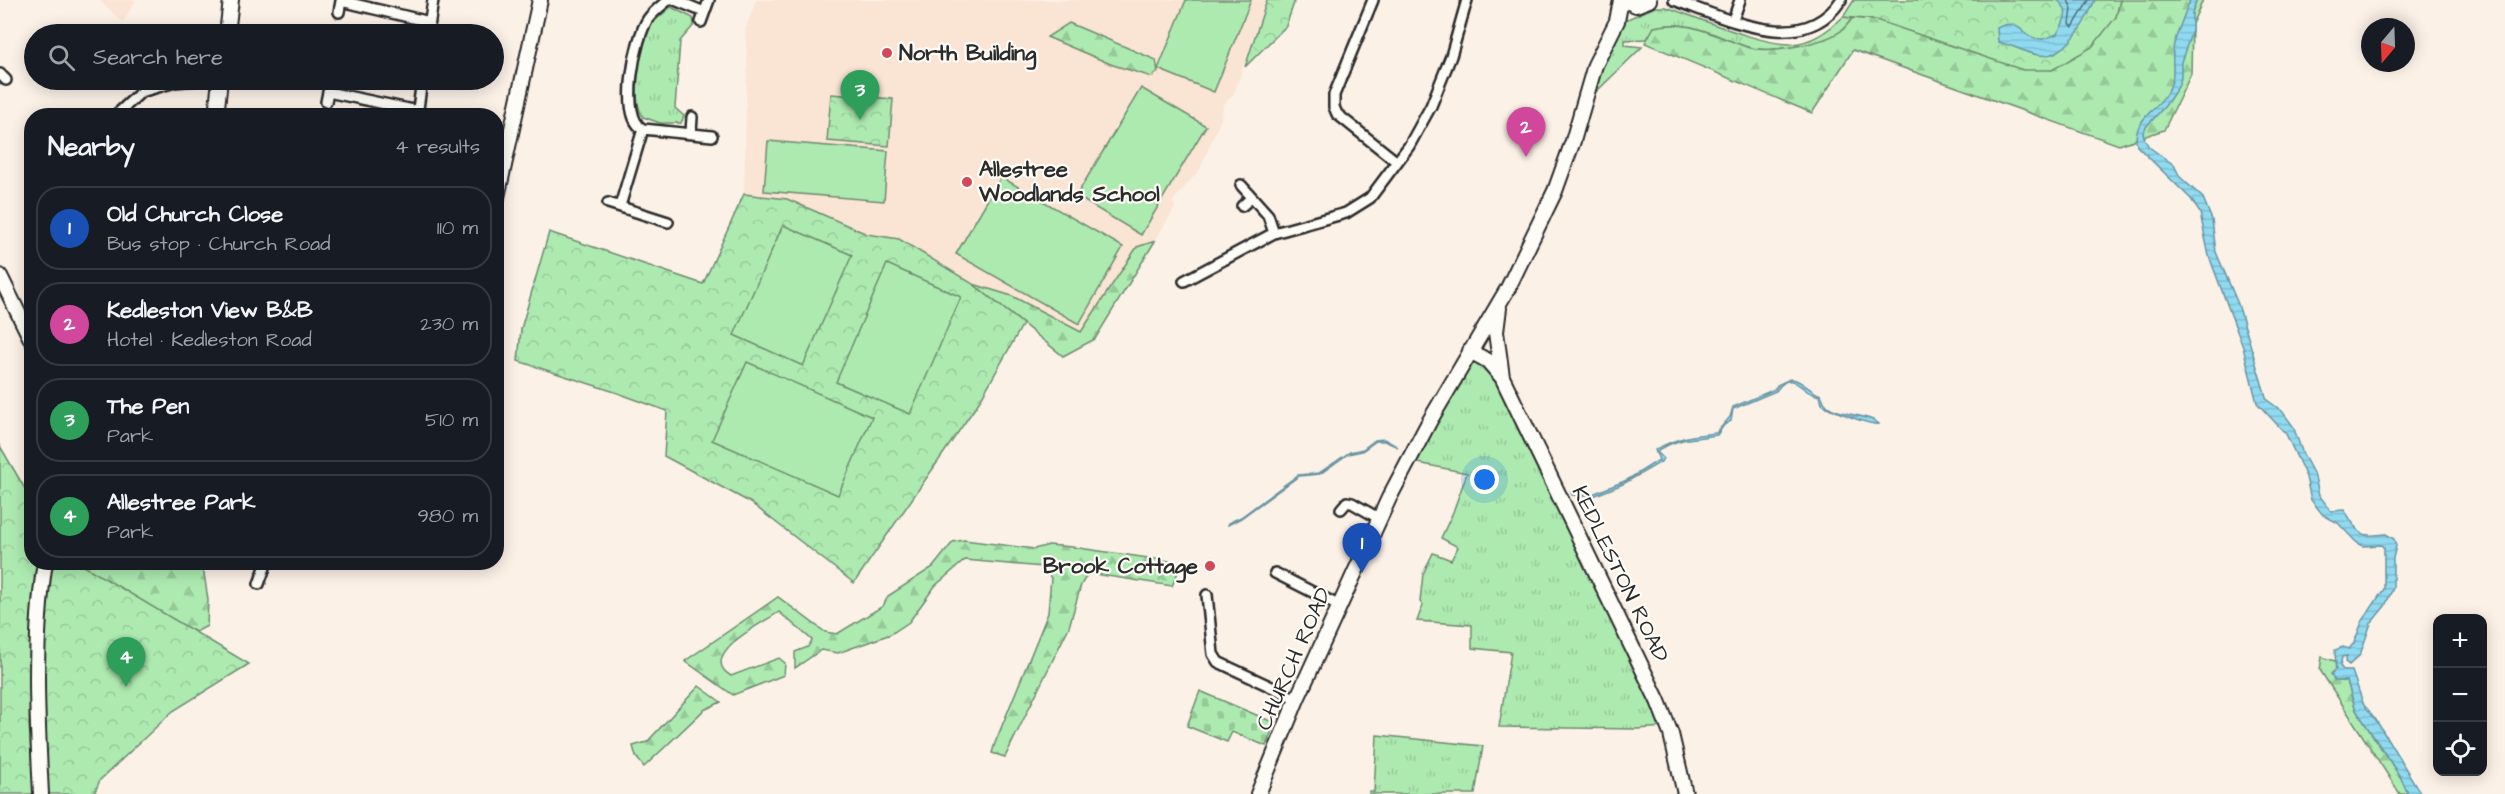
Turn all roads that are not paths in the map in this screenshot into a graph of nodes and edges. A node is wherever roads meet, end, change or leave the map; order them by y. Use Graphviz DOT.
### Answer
graph roads {
  1 [pos="231,0"];
  2 [pos="433,0"];
  3 [pos="540,0"];
  4 [pos="668,0"];
  5 [pos="675,0"];
  6 [pos="709,0"];
  7 [pos="1373,0"];
  8 [pos="1467,0"];
  9 [pos="1674,0"];
  10 [pos="1740,0"];
  11 [pos="1841,0"];
  12 [pos="1639,1"];
  13 [pos="339,12"];
  14 [pos="1733,20"];
  15 [pos="430,22"];
  16 [pos="228,24"];
  17 [pos="148,90"];
  18 [pos="219,90"];
  19 [pos="421,90"];
  20 [pos="326,102"];
  21 [pos="124,108"];
  22 [pos="217,108"];
  23 [pos="397,108"];
  24 [pos="419,108"];
  25 [pos="692,117"];
  26 [pos="644,129"];
  27 [pos="691,134"];
  28 [pos="712,136"];
  29 [pos="1397,162"];
  30 [pos="504,165"];
  31 [pos="1241,185"];
  32 [pos="1251,198"];
  33 [pos="608,203"];
  34 [pos="620,206"];
  35 [pos="1242,206"];
  36 [pos="668,222"];
  37 [pos="1274,233"];
  38 [pos="1208,255"];
  39 [pos="1213,266"];
  40 [pos="0,276"];
  41 [pos="1184,281"];
  42 [pos="1500,300"];
  43 [pos="24,325"];
  44 [pos="1472,347"];
  45 [pos="1498,355"];
  46 [pos="1502,377"];
  47 [pos="1341,509"];
  48 [pos="1380,519"];
  49 [pos="44,570"];
  50 [pos="264,570"];
  51 [pos="1275,573"];
  52 [pos="259,584"];
  53 [pos="1207,595"];
  54 [pos="1340,606"];
  55 [pos="1297,699"];
  56 [pos="41,794"];
  57 [pos="1258,794"];
  58 [pos="1684,794"];
  1 -- 16 [label="street"];
  2 -- 15 [label="street"];
  3 -- 30 [label="street"];
  4 -- 26 [label="street"];
  5 -- 6 [label="street"];
  7 -- 29 [label="street"];
  8 -- 29 [label="street"];
  9 -- 14 [label="street"];
  10 -- 14 [label="street"];
  11 -- 14 [label="street"];
  12 -- 42 [label="street, KEDLESTON ROAD"];
  13 -- 15 [label="street"];
  17 -- 21 [label="street"];
  18 -- 22 [label="street"];
  19 -- 24 [label="street"];
  20 -- 23 [label="street"];
  25 -- 27 [label="street"];
  26 -- 27 [label="street"];
  26 -- 34 [label="street"];
  27 -- 28 [label="street"];
  29 -- 37 [label="street"];
  31 -- 32 [label="street"];
  32 -- 35 [label="street"];
  32 -- 37 [label="street"];
  33 -- 34 [label="street"];
  34 -- 36 [label="street"];
  37 -- 39 [label="street"];
  38 -- 39 [label="street"];
  39 -- 41 [label="street"];
  40 -- 43 [label="street"];
  42 -- 44 [label="street, KEDLESTON ROAD"];
  42 -- 45 [label="street, KEDLESTON ROAD"];
  44 -- 45 [label="street"];
  44 -- 46 [label="street, KEDLESTON ROAD"];
  44 -- 48 [label="street, CHURCH ROAD"];
  45 -- 46 [label="street, KEDLESTON ROAD"];
  46 -- 58 [label="street, KEDLESTON ROAD"];
  47 -- 48 [label="street"];
  48 -- 54 [label="street, CHURCH ROAD"];
  49 -- 56 [label="street"];
  50 -- 52 [label="street"];
  51 -- 54 [label="street"];
  53 -- 55 [label="street"];
  54 -- 55 [label="street, CHURCH ROAD"];
  55 -- 57 [label="street, CHURCH ROAD"];
}
